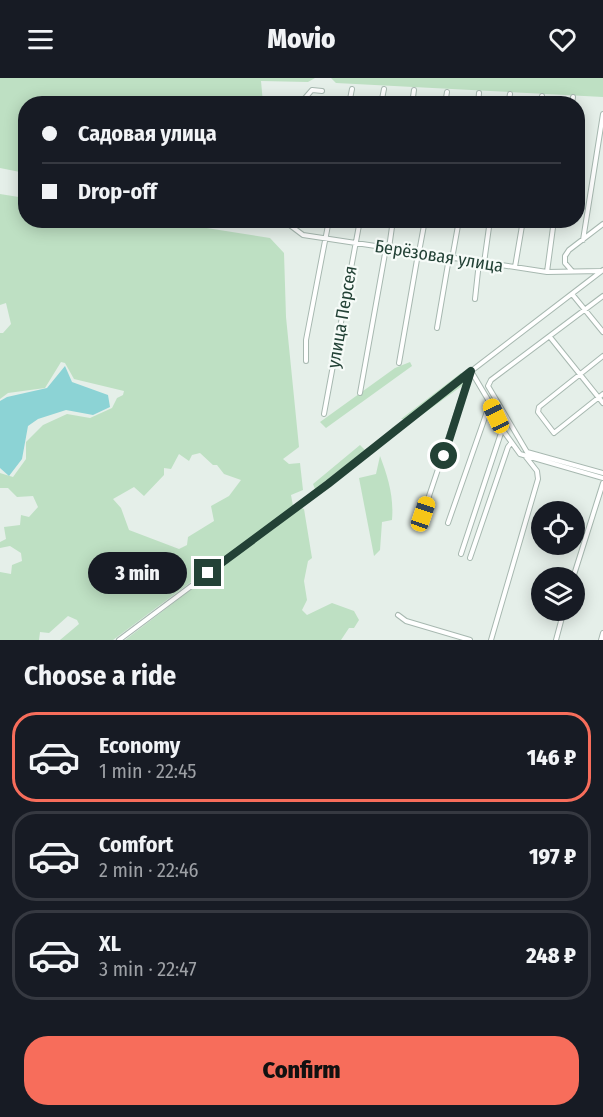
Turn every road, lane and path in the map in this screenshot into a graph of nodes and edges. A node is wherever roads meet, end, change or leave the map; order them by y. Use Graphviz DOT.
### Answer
graph roads {
  1 [pos="352,89"];
  2 [pos="384,89"];
  3 [pos="414,90"];
  4 [pos="322,92"];
  5 [pos="447,92"];
  6 [pos="479,93"];
  7 [pos="307,96"];
  8 [pos="351,96"];
  9 [pos="383,96"];
  10 [pos="413,96"];
  11 [pos="446,96"];
  12 [pos="479,96"];
  13 [pos="603,114"];
  14 [pos="603,224"];
  15 [pos="585,227"];
  16 [pos="293,228"];
  17 [pos="328,228"];
  18 [pos="359,228"];
  19 [pos="391,228"];
  20 [pos="424,228"];
  21 [pos="457,228"];
  22 [pos="488,228"];
  23 [pos="522,228"];
  24 [pos="553,228"];
  25 [pos="585,228"];
  26 [pos="326,239"];
  27 [pos="583,240"];
  28 [pos="356,243"];
  29 [pos="387,248"];
  30 [pos="419,253"];
  31 [pos="451,258"];
  32 [pos="481,262"];
  33 [pos="515,267"];
  34 [pos="602,271"];
  35 [pos="547,272"];
  36 [pos="572,272"];
  37 [pos="572,294"];
  38 [pos="603,296"];
  39 [pos="475,299"];
  40 [pos="585,310"];
  41 [pos="436,328"];
  42 [pos="603,332"];
  43 [pos="550,337"];
  44 [pos="603,356"];
  45 [pos="306,361"];
  46 [pos="399,363"];
  47 [pos="471,371"];
  48 [pos="580,374"];
  49 [pos="360,393"];
  50 [pos="601,396"];
  51 [pos="490,403"];
  52 [pos="603,403"];
  53 [pos="324,414"];
  54 [pos="502,429"];
  55 [pos="511,442"];
  56 [pos="525,457"];
  57 [pos="603,473"];
  58 [pos="603,478"];
  59 [pos="603,483"];
  60 [pos="423,514"];
  61 [pos="448,524"];
  62 [pos="461,554"];
  63 [pos="470,558"];
  64 [pos="576,567"];
  65 [pos="398,615"];
  66 [pos="561,621"];
  67 [pos="603,633"];
  68 [pos="119,640"];
  69 [pos="470,640"];
  70 [pos="490,640"];
  71 [pos="556,640"];
  72 [pos="601,640"];
  1 -- 8 [label="street"];
  2 -- 9 [label="street"];
  3 -- 10 [label="street"];
  4 -- 7 [label="street"];
  5 -- 11 [label="street"];
  6 -- 12 [label="street"];
  13 -- 15 [label="street"];
  14 -- 27 [label="street"];
  16 -- 26 [label="street, Берёзовая улица"];
  17 -- 26 [label="street"];
  18 -- 28 [label="street, улица Персея"];
  19 -- 29 [label="street"];
  20 -- 30 [label="street"];
  21 -- 31 [label="street"];
  22 -- 32 [label="street"];
  23 -- 33 [label="street"];
  24 -- 35 [label="street"];
  25 -- 27 [label="street"];
  26 -- 28 [label="street, Берёзовая улица"];
  26 -- 45 [label="street"];
  27 -- 36 [label="street"];
  28 -- 29 [label="street, Берёзовая улица"];
  28 -- 53 [label="street, улица Персея"];
  29 -- 30 [label="street, Берёзовая улица"];
  29 -- 49 [label="street"];
  30 -- 31 [label="street, Берёзовая улица"];
  30 -- 46 [label="street"];
  31 -- 32 [label="street, Берёзовая улица"];
  31 -- 41 [label="street"];
  32 -- 33 [label="street, Берёзовая улица"];
  32 -- 39 [label="street"];
  33 -- 35 [label="street, Берёзовая улица"];
  34 -- 36 [label="street, Берёзовая улица"];
  34 -- 37 [label="street"];
  35 -- 36 [label="street, Берёзовая улица"];
  37 -- 40 [label="street"];
  37 -- 47 [label="street"];
  38 -- 40 [label="street"];
  40 -- 42 [label="street"];
  40 -- 43 [label="street"];
  43 -- 48 [label="street"];
  43 -- 57 [label="street"];
  44 -- 48 [label="street"];
  47 -- 51 [label="street"];
  47 -- 60 [label="street"];
  47 -- 68 [label="street"];
  48 -- 50 [label="street"];
  48 -- 50 [label="street"];
  50 -- 52 [label="street"];
  51 -- 54 [label="street"];
  51 -- 61 [label="street"];
  54 -- 55 [label="street"];
  54 -- 62 [label="street"];
  55 -- 56 [label="street"];
  55 -- 63 [label="street"];
  56 -- 58 [label="street"];
  56 -- 70 [label="street"];
  59 -- 64 [label="street"];
  65 -- 69 [label="street"];
  66 -- 71 [label="street"];
  67 -- 72 [label="street"];
}
